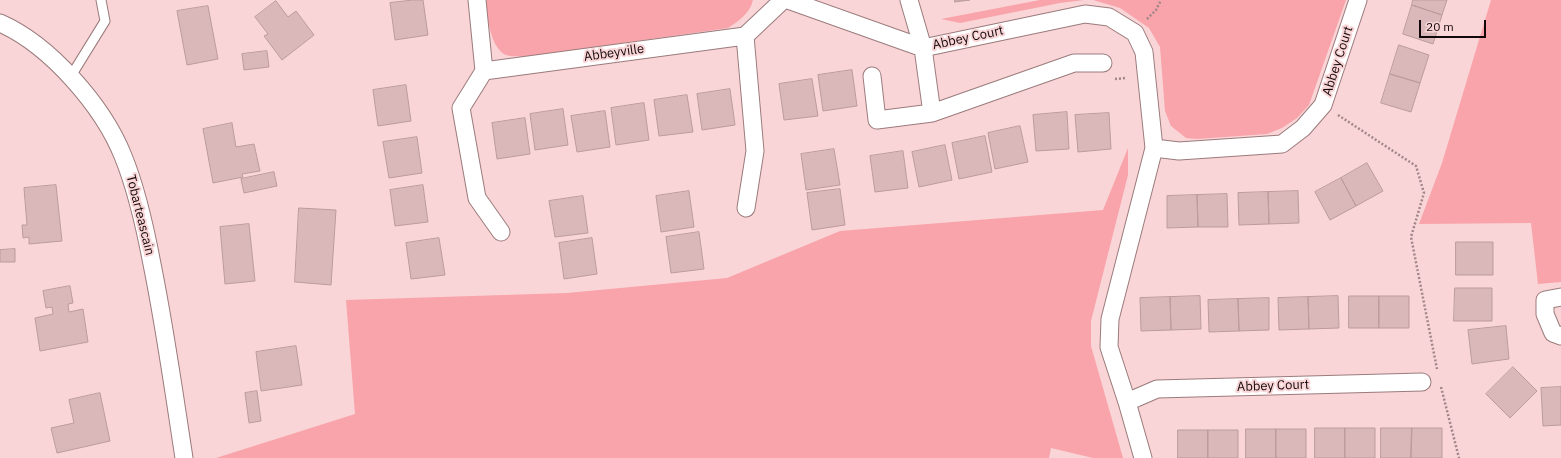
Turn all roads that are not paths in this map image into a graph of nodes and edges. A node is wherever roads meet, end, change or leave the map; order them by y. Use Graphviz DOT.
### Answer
graph roads {
  1 [pos="101,0"];
  2 [pos="477,0"];
  3 [pos="783,0"];
  4 [pos="788,0"];
  5 [pos="908,0"];
  6 [pos="1358,0"];
  7 [pos="0,23"];
  8 [pos="744,36"];
  9 [pos="923,48"];
  10 [pos="1103,63"];
  11 [pos="484,71"];
  12 [pos="71,76"];
  13 [pos="872,76"];
  14 [pos="932,113"];
  15 [pos="1154,148"];
  16 [pos="746,208"];
  17 [pos="501,232"];
  18 [pos="1561,297"];
  19 [pos="1561,336"];
  20 [pos="1422,382"];
  21 [pos="1127,402"];
  22 [pos="184,458"];
  23 [pos="1143,458"];
  1 -- 12 [label="lane"];
  2 -- 11 [label="street"];
  3 -- 8 [label="street"];
  4 -- 9 [label="street"];
  5 -- 9 [label="street"];
  6 -- 15 [label="street, Abbey Court"];
  7 -- 12 [label="street, Tobarteascain"];
  8 -- 11 [label="street, Abbeyville"];
  8 -- 16 [label="street"];
  9 -- 14 [label="street, Abbey Court"];
  9 -- 15 [label="street, Abbey Court"];
  10 -- 14 [label="street"];
  11 -- 17 [label="street"];
  12 -- 22 [label="street, Tobarteascain"];
  13 -- 14 [label="street"];
  15 -- 21 [label="street, Abbey Court"];
  18 -- 19 [label="street"];
  20 -- 21 [label="street, Abbey Court"];
  21 -- 23 [label="street, Abbey Court"];
}
